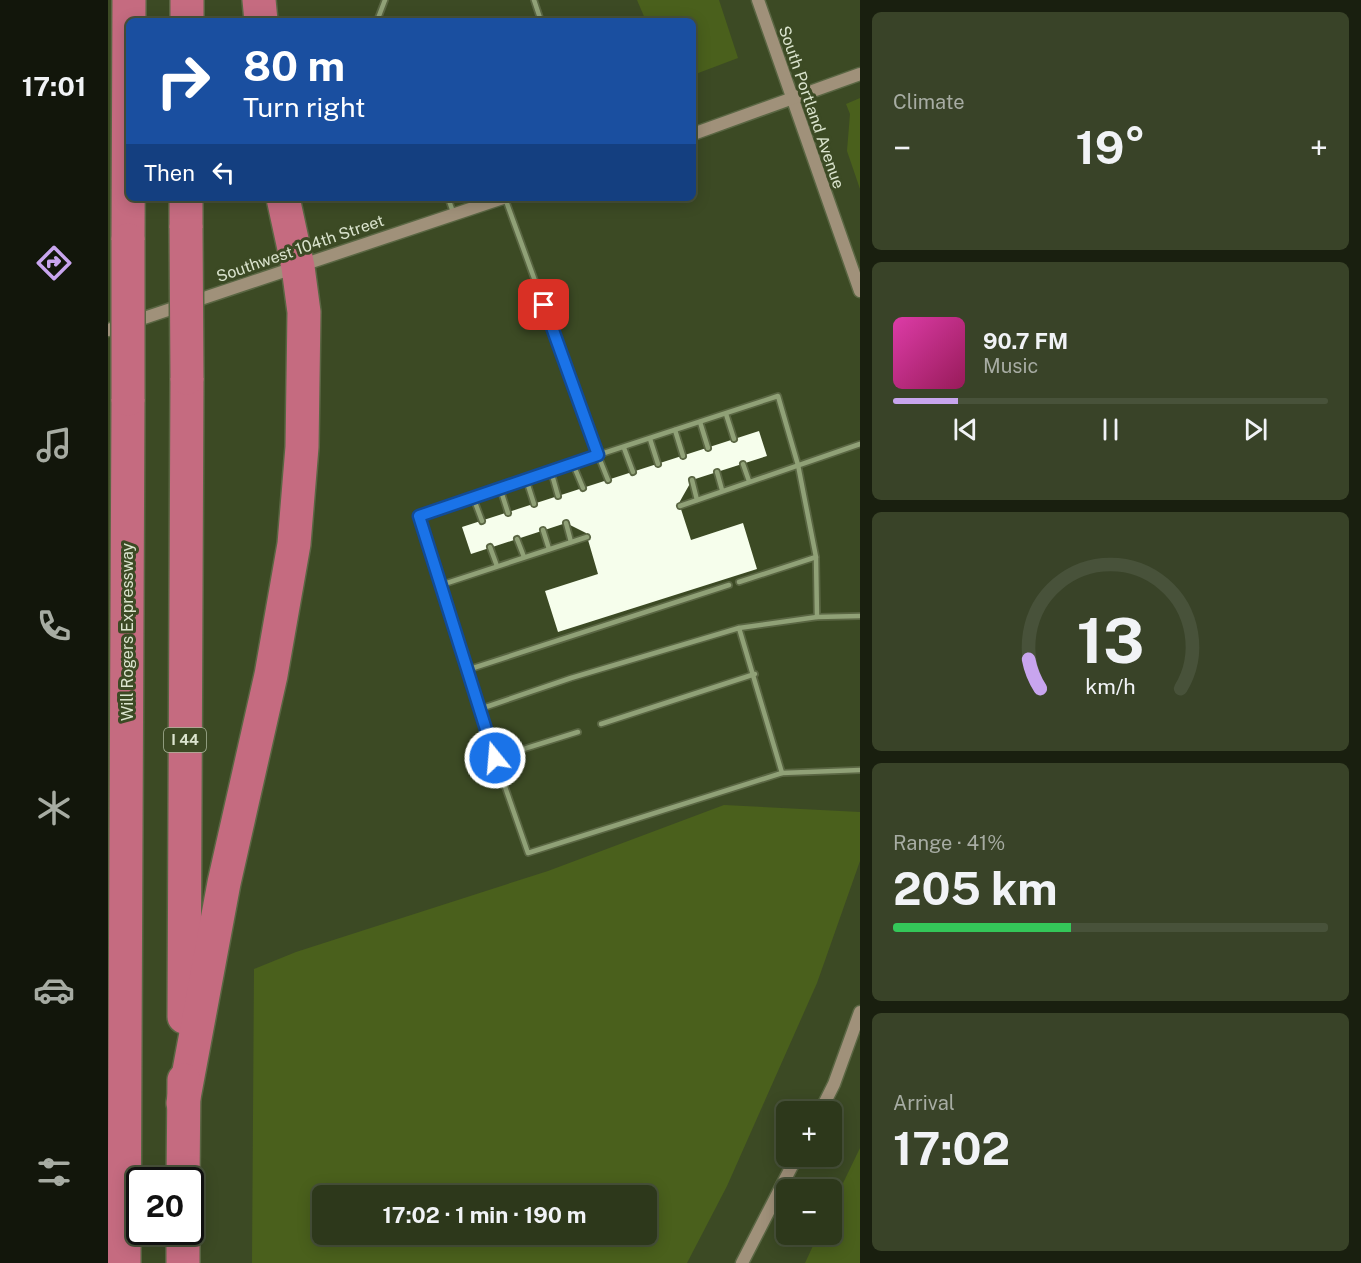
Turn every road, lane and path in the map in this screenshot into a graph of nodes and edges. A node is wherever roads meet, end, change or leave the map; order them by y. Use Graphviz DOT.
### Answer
graph roads {
  1 [pos="129,0"];
  2 [pos="187,0"];
  3 [pos="259,0"];
  4 [pos="386,0"];
  5 [pos="534,0"];
  6 [pos="758,0"];
  7 [pos="129,18"];
  8 [pos="187,18"];
  9 [pos="261,18"];
  10 [pos="378,18"];
  11 [pos="540,18"];
  12 [pos="860,74"];
  13 [pos="791,99"];
  14 [pos="696,133"];
  15 [pos="128,201"];
  16 [pos="284,201"];
  17 [pos="449,201"];
  18 [pos="495,201"];
  19 [pos="505,201"];
  20 [pos="186,213"];
  21 [pos="454,214"];
  22 [pos="298,267"];
  23 [pos="860,291"];
  24 [pos="108,330"];
  25 [pos="726,414"];
  26 [pos="700,422"];
  27 [pos="675,430"];
  28 [pos="650,439"];
  29 [pos="734,439"];
  30 [pos="860,444"];
  31 [pos="624,448"];
  32 [pos="708,448"];
  33 [pos="598,455"];
  34 [pos="684,456"];
  35 [pos="573,464"];
  36 [pos="658,464"];
  37 [pos="743,464"];
  38 [pos="798,465"];
  39 [pos="550,471"];
  40 [pos="633,472"];
  41 [pos="717,472"];
  42 [pos="526,479"];
  43 [pos="608,480"];
  44 [pos="692,480"];
  45 [pos="749,482"];
  46 [pos="500,488"];
  47 [pos="582,488"];
  48 [pos="722,490"];
  49 [pos="558,496"];
  50 [pos="473,497"];
  51 [pos="697,500"];
  52 [pos="534,504"];
  53 [pos="680,506"];
  54 [pos="508,513"];
  55 [pos="482,521"];
  56 [pos="566,523"];
  57 [pos="543,530"];
  58 [pos="587,537"];
  59 [pos="517,539"];
  60 [pos="572,542"];
  61 [pos="490,547"];
  62 [pos="549,549"];
  63 [pos="524,557"];
  64 [pos="816,557"];
  65 [pos="497,566"];
  66 [pos="739,582"];
  67 [pos="441,585"];
  68 [pos="729,585"];
  69 [pos="860,616"];
  70 [pos="817,617"];
  71 [pos="739,628"];
  72 [pos="467,670"];
  73 [pos="755,674"];
  74 [pos="480,710"];
  75 [pos="601,724"];
  76 [pos="578,732"];
  77 [pos="495,758"];
  78 [pos="860,770"];
  79 [pos="782,772"];
  80 [pos="860,1012"];
  81 [pos="826,1101"];
  82 [pos="183,1103"];
  83 [pos="108,1159"];
  84 [pos="183,1167"];
  85 [pos="791,1167"];
  86 [pos="183,1245"];
  87 [pos="119,1263"];
  88 [pos="124,1263"];
  89 [pos="183,1263"];
  90 [pos="742,1263"];
  1 -- 7 [label="highway, Will Rogers Expressway, bridge"];
  2 -- 8 [label="highway"];
  3 -- 9 [label="highway"];
  4 -- 10 [label="lane"];
  5 -- 11 [label="lane"];
  6 -- 13 [label="main road, South Portland Avenue"];
  12 -- 13 [label="main road"];
  13 -- 14 [label="main road"];
  13 -- 23 [label="main road, South Portland Avenue"];
  15 -- 88 [label="highway, Will Rogers Expressway, bridge"];
  16 -- 22 [label="highway"];
  17 -- 21 [label="lane"];
  18 -- 21 [label="main road, Southwest 104th Street"];
  19 -- 33 [label="lane"];
  20 -- 82 [label="highway, I 44, bridge"];
  21 -- 22 [label="main road, Southwest 104th Street"];
  22 -- 24 [label="main road, Southwest 104th Street"];
  22 -- 82 [label="highway"];
  25 -- 26 [label="lane"];
  25 -- 29 [label="lane"];
  25 -- 38 [label="lane"];
  26 -- 27 [label="lane"];
  26 -- 32 [label="lane"];
  27 -- 28 [label="lane"];
  27 -- 34 [label="lane"];
  28 -- 31 [label="lane"];
  28 -- 36 [label="lane"];
  30 -- 38 [label="lane"];
  31 -- 33 [label="lane"];
  31 -- 40 [label="lane"];
  33 -- 35 [label="lane"];
  33 -- 43 [label="lane"];
  35 -- 39 [label="lane"];
  35 -- 47 [label="lane"];
  37 -- 45 [label="lane"];
  38 -- 45 [label="lane"];
  38 -- 64 [label="lane"];
  39 -- 42 [label="lane"];
  39 -- 49 [label="lane"];
  41 -- 48 [label="lane"];
  42 -- 46 [label="lane"];
  42 -- 52 [label="lane"];
  44 -- 51 [label="lane"];
  45 -- 48 [label="lane"];
  46 -- 50 [label="lane"];
  46 -- 54 [label="lane"];
  48 -- 51 [label="lane"];
  50 -- 55 [label="lane"];
  50 -- 67 [label="lane"];
  51 -- 53 [label="lane"];
  56 -- 60 [label="lane"];
  57 -- 62 [label="lane"];
  58 -- 60 [label="lane"];
  59 -- 63 [label="lane"];
  60 -- 62 [label="lane"];
  61 -- 65 [label="lane"];
  62 -- 63 [label="lane"];
  63 -- 65 [label="lane"];
  64 -- 66 [label="lane"];
  64 -- 70 [label="lane"];
  65 -- 67 [label="lane"];
  67 -- 72 [label="lane"];
  68 -- 72 [label="lane"];
  69 -- 70 [label="lane"];
  70 -- 71 [label="lane"];
  71 -- 73 [label="lane"];
  71 -- 74 [label="lane"];
  72 -- 74 [label="lane"];
  73 -- 75 [label="lane"];
  73 -- 79 [label="lane"];
  74 -- 77 [label="lane"];
  76 -- 77 [label="lane"];
  77 -- 79 [label="lane"];
  78 -- 79 [label="lane"];
  80 -- 81 [label="main road"];
  82 -- 84 [label="highway, I 44"];
  83 -- 87 [label="highway"];
  85 -- 90 [label="main road"];
  86 -- 89 [label="highway"];
}
